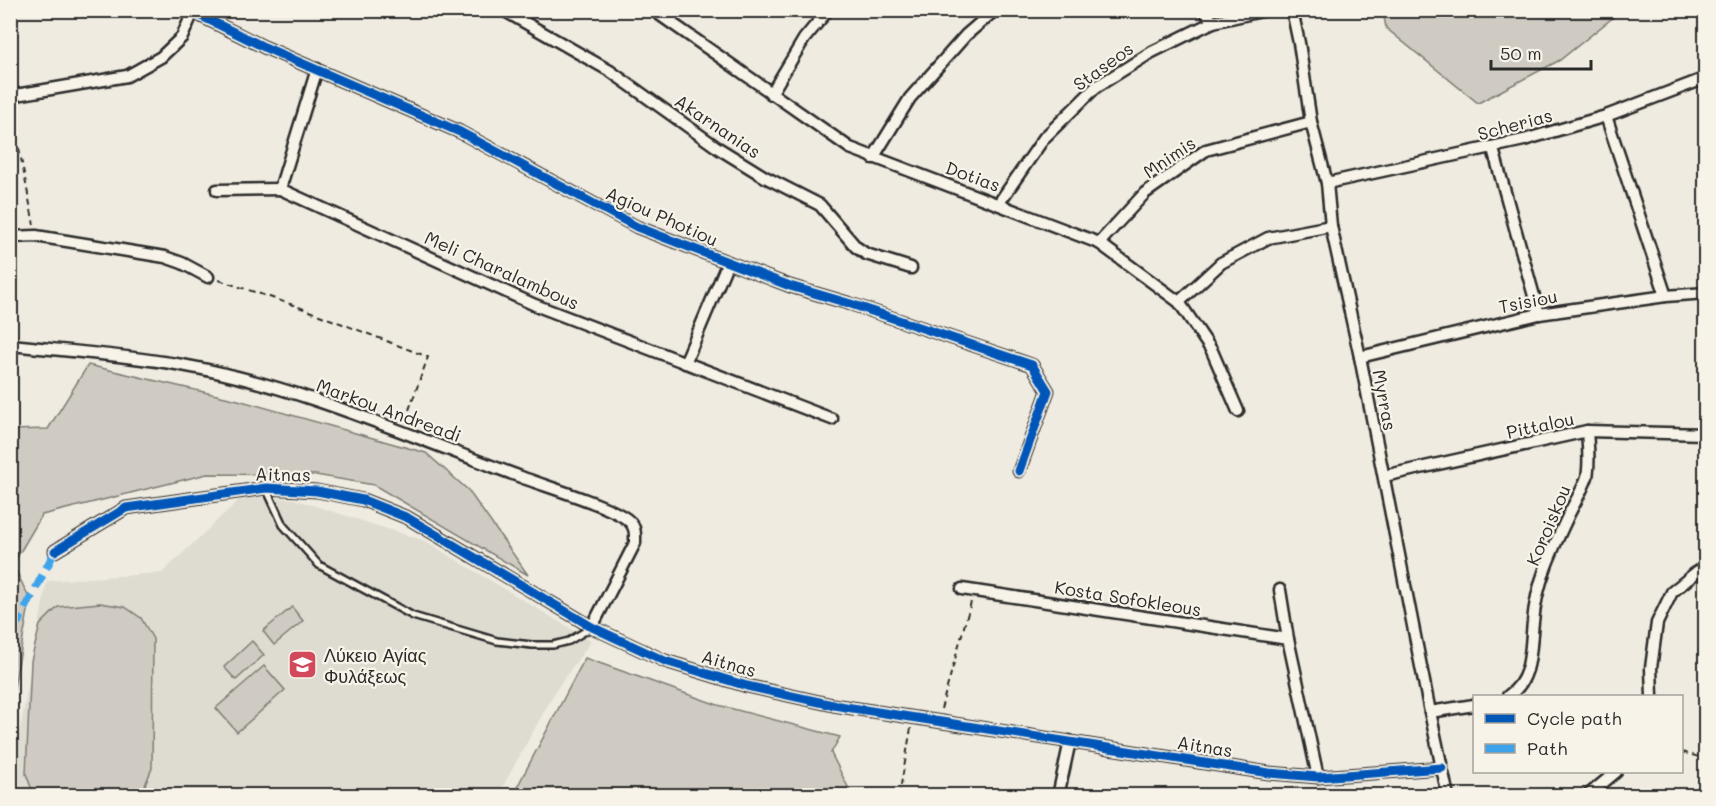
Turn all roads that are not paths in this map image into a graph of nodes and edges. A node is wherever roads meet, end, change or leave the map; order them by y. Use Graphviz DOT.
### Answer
graph roads {
  1 [pos="503,10"];
  2 [pos="653,10"];
  3 [pos="677,10"];
  4 [pos="828,10"];
  5 [pos="995,10"];
  6 [pos="1204,10"];
  7 [pos="1266,10"];
  8 [pos="1292,10"];
  9 [pos="191,11"];
  10 [pos="670,21"];
  11 [pos="1213,22"];
  12 [pos="317,69"];
  13 [pos="1706,78"];
  14 [pos="771,94"];
  15 [pos="10,96"];
  16 [pos="1606,116"];
  17 [pos="1311,122"];
  18 [pos="1493,148"];
  19 [pos="873,158"];
  20 [pos="1327,183"];
  21 [pos="280,189"];
  22 [pos="217,190"];
  23 [pos="999,203"];
  24 [pos="1331,226"];
  25 [pos="10,237"];
  26 [pos="1099,243"];
  27 [pos="728,262"];
  28 [pos="911,268"];
  29 [pos="208,277"];
  30 [pos="1706,293"];
  31 [pos="1666,296"];
  32 [pos="1179,302"];
  33 [pos="1539,314"];
  34 [pos="10,345"];
  35 [pos="1360,357"];
  36 [pos="685,363"];
  37 [pos="1238,411"];
  38 [pos="832,419"];
  39 [pos="1587,431"];
  40 [pos="1706,434"];
  41 [pos="1019,471"];
  42 [pos="1384,476"];
  43 [pos="266,488"];
  44 [pos="55,551"];
  45 [pos="1706,571"];
  46 [pos="962,589"];
  47 [pos="1280,590"];
  48 [pos="592,627"];
  49 [pos="1288,639"];
  50 [pos="1510,695"];
  51 [pos="1652,695"];
  52 [pos="1473,705"];
  53 [pos="1430,712"];
  54 [pos="1070,741"];
  55 [pos="1442,768"];
  56 [pos="1614,773"];
  57 [pos="1318,777"];
  58 [pos="1058,795"];
  59 [pos="1448,795"];
  60 [pos="1587,795"];
  1 -- 28 [label="street, Akarnanias"];
  2 -- 10 [label="street, Dotias"];
  3 -- 10 [label="street"];
  4 -- 14 [label="street"];
  5 -- 19 [label="street"];
  6 -- 11 [label="street"];
  7 -- 11 [label="street, Staseos"];
  8 -- 17 [label="street, Myrras"];
  9 -- 12 [label="street, Agiou Photiou"];
  9 -- 15 [label="street"];
  10 -- 14 [label="street, Dotias"];
  11 -- 23 [label="street, Staseos"];
  12 -- 21 [label="street"];
  12 -- 27 [label="street, Agiou Photiou"];
  13 -- 16 [label="street, Scherias"];
  14 -- 19 [label="street, Dotias"];
  16 -- 18 [label="street, Scherias"];
  16 -- 31 [label="street"];
  17 -- 20 [label="street, Myrras"];
  17 -- 26 [label="street, Mnimis"];
  18 -- 20 [label="street, Scherias"];
  18 -- 33 [label="street"];
  19 -- 23 [label="street, Dotias"];
  20 -- 24 [label="street, Myrras"];
  21 -- 22 [label="street"];
  21 -- 36 [label="street, Meli Charalambous"];
  23 -- 26 [label="street, Dotias"];
  24 -- 32 [label="street"];
  24 -- 35 [label="street, Myrras"];
  25 -- 29 [label="street"];
  26 -- 32 [label="street, Dotias"];
  27 -- 36 [label="street"];
  27 -- 41 [label="street, Agiou Photiou"];
  30 -- 31 [label="street, Tsisiou"];
  31 -- 33 [label="street, Tsisiou"];
  32 -- 37 [label="street, Dotias"];
  33 -- 35 [label="street, Tsisiou"];
  34 -- 48 [label="street, Markou Andreadi"];
  35 -- 42 [label="street, Myrras"];
  36 -- 38 [label="street, Meli Charalambous"];
  39 -- 40 [label="street, Pittalou"];
  39 -- 42 [label="street, Pittalou"];
  39 -- 50 [label="street, Koroiskou"];
  42 -- 53 [label="street, Myrras"];
  43 -- 44 [label="street, Aitnas"];
  43 -- 48 [label="street, Aitnas"];
  43 -- 48 [label="lane"];
  45 -- 51 [label="street"];
  46 -- 49 [label="street, Kosta Sofokleous"];
  47 -- 49 [label="street"];
  48 -- 54 [label="street, Aitnas"];
  49 -- 57 [label="street"];
  52 -- 53 [label="street"];
  53 -- 55 [label="street, Myrras"];
  54 -- 57 [label="street, Aitnas"];
  54 -- 58 [label="street"];
  55 -- 57 [label="street, Aitnas"];
  55 -- 59 [label="street, Myrras"];
  56 -- 60 [label="street"];
}
